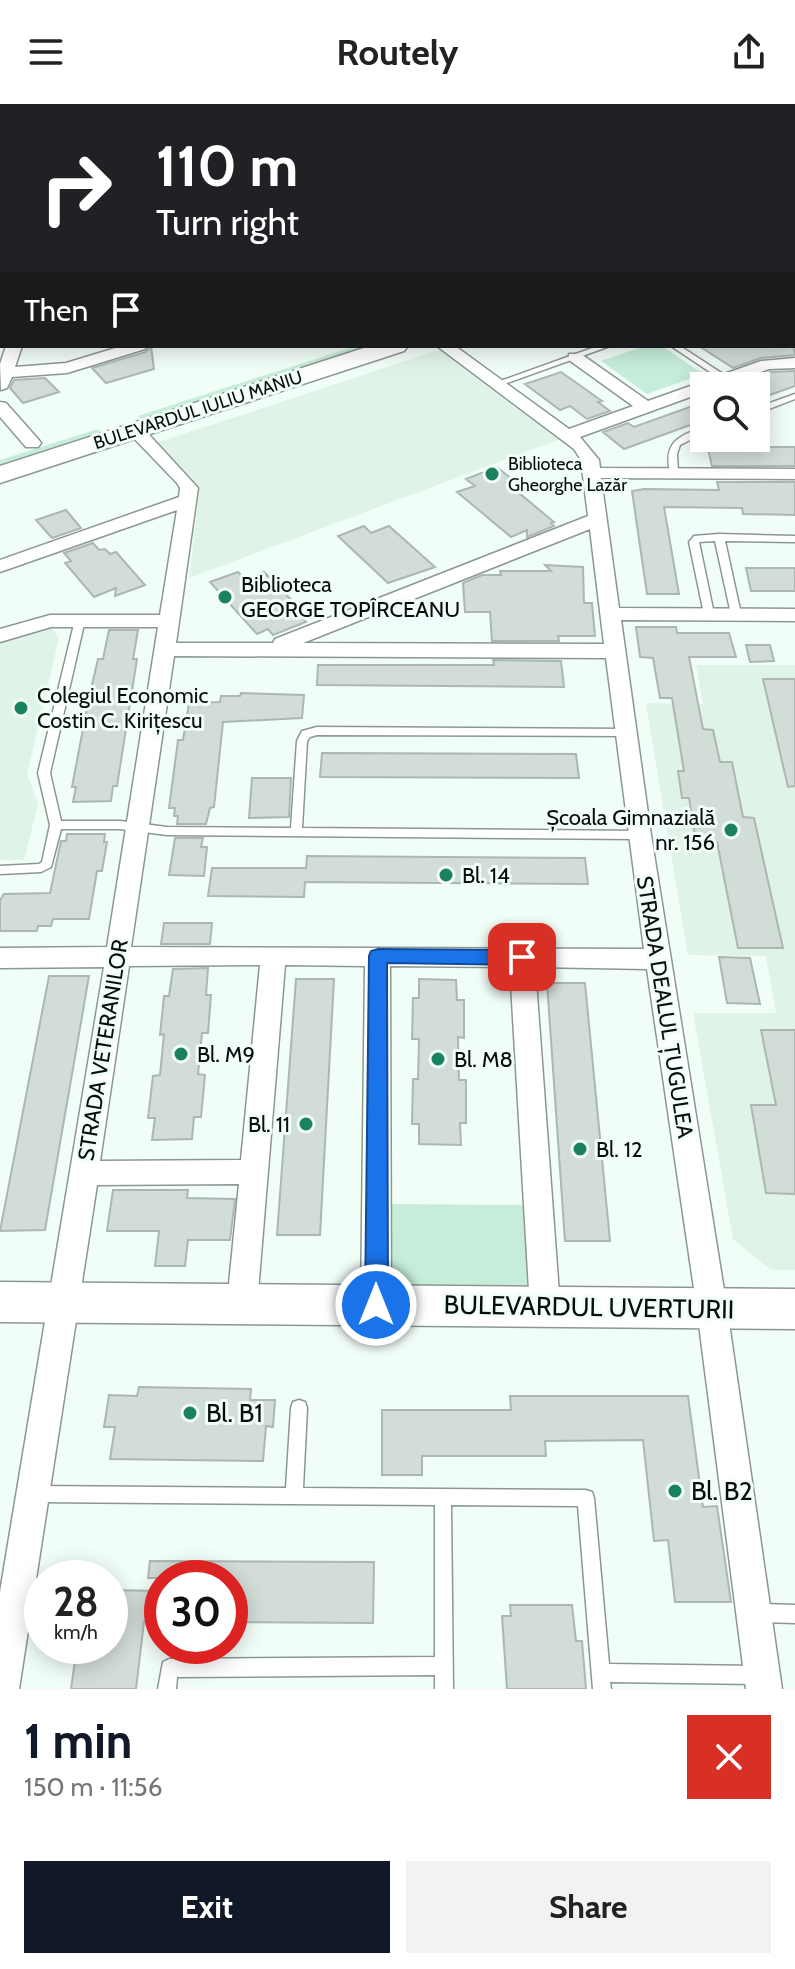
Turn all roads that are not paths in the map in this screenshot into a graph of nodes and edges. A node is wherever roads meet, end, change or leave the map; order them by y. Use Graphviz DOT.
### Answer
graph roads {
  1 [pos="13,348"];
  2 [pos="132,348"];
  3 [pos="329,348"];
  4 [pos="389,348"];
  5 [pos="448,348"];
  6 [pos="600,348"];
  7 [pos="678,348"];
  8 [pos="575,357"];
  9 [pos="795,363"];
  10 [pos="716,372"];
  11 [pos="743,372"];
  12 [pos="2,378"];
  13 [pos="496,384"];
  14 [pos="690,391"];
  15 [pos="795,396"];
  16 [pos="770,406"];
  17 [pos="0,407"];
  18 [pos="645,407"];
  19 [pos="135,430"];
  20 [pos="690,435"];
  21 [pos="567,436"];
  22 [pos="32,443"];
  23 [pos="0,454"];
  24 [pos="592,473"];
  25 [pos="674,473"];
  26 [pos="795,474"];
  27 [pos="0,475"];
  28 [pos="187,500"];
  29 [pos="598,519"];
  30 [pos="719,537"];
  31 [pos="795,539"];
  32 [pos="0,566"];
  33 [pos="608,614"];
  34 [pos="709,614"];
  35 [pos="736,614"];
  36 [pos="795,615"];
  37 [pos="80,620"];
  38 [pos="170,621"];
  39 [pos="0,636"];
  40 [pos="166,649"];
  41 [pos="269,649"];
  42 [pos="613,651"];
  43 [pos="627,733"];
  44 [pos="56,825"];
  45 [pos="137,829"];
  46 [pos="296,832"];
  47 [pos="639,835"];
  48 [pos="0,870"];
  49 [pos="273,955"];
  50 [pos="378,956"];
  51 [pos="117,957"];
  52 [pos="522,957"];
  53 [pos="0,958"];
  54 [pos="656,959"];
  55 [pos="254,1172"];
  56 [pos="84,1173"];
  57 [pos="0,1302"];
  58 [pos="65,1302"];
  59 [pos="242,1304"];
  60 [pos="376,1305"];
  61 [pos="545,1307"];
  62 [pos="712,1309"];
  63 [pos="795,1309"];
  64 [pos="299,1408"];
  65 [pos="33,1494"];
  66 [pos="294,1496"];
  67 [pos="443,1497"];
  68 [pos="753,1613"];
  69 [pos="795,1614"];
  70 [pos="4,1645"];
  71 [pos="443,1666"];
  72 [pos="601,1681"];
  73 [pos="763,1682"];
  74 [pos="1,1689"];
  75 [pos="167,1689"];
  76 [pos="444,1689"];
  1 -- 12 [label="street"];
  2 -- 12 [label="street"];
  3 -- 22 [label="main road, BULEVARDUL IULIU MANIU"];
  4 -- 19 [label="main road, BULEVARDUL IULIU MANIU"];
  5 -- 13 [label="street, STRADA DEALUL ȚUGULEA"];
  6 -- 8 [label="lane"];
  7 -- 10 [label="lane"];
  8 -- 13 [label="lane"];
  8 -- 18 [label="street"];
  9 -- 11 [label="street"];
  13 -- 21 [label="street, STRADA DEALUL ȚUGULEA"];
  14 -- 18 [label="street"];
  15 -- 16 [label="lane"];
  17 -- 22 [label="street"];
  18 -- 21 [label="street"];
  19 -- 27 [label="main road, BULEVARDUL IULIU MANIU"];
  19 -- 28 [label="street"];
  20 -- 25 [label="lane"];
  21 -- 24 [label="street, STRADA DEALUL ȚUGULEA"];
  22 -- 23 [label="main road, BULEVARDUL IULIU MANIU"];
  24 -- 25 [label="street"];
  24 -- 29 [label="street, STRADA DEALUL ȚUGULEA"];
  25 -- 26 [label="street"];
  28 -- 32 [label="street"];
  28 -- 38 [label="street, STRADA VETERANILOR"];
  29 -- 33 [label="street, STRADA DEALUL ȚUGULEA"];
  29 -- 41 [label="street"];
  30 -- 31 [label="lane"];
  30 -- 34 [label="lane"];
  30 -- 35 [label="lane"];
  33 -- 34 [label="street"];
  33 -- 42 [label="street, STRADA DEALUL ȚUGULEA"];
  34 -- 35 [label="street"];
  35 -- 36 [label="street"];
  37 -- 38 [label="street"];
  37 -- 39 [label="street"];
  37 -- 44 [label="lane"];
  38 -- 40 [label="street, STRADA VETERANILOR"];
  40 -- 41 [label="street"];
  40 -- 45 [label="street, STRADA VETERANILOR"];
  41 -- 42 [label="street"];
  42 -- 43 [label="street, STRADA DEALUL ȚUGULEA"];
  43 -- 46 [label="lane"];
  43 -- 47 [label="street, STRADA DEALUL ȚUGULEA"];
  44 -- 45 [label="lane"];
  44 -- 48 [label="lane"];
  45 -- 46 [label="lane"];
  45 -- 51 [label="street, STRADA VETERANILOR"];
  46 -- 47 [label="lane"];
  47 -- 54 [label="street, STRADA DEALUL ȚUGULEA"];
  49 -- 50 [label="street"];
  49 -- 51 [label="street"];
  49 -- 55 [label="street"];
  50 -- 52 [label="street"];
  50 -- 60 [label="street"];
  51 -- 53 [label="street"];
  51 -- 56 [label="street, STRADA VETERANILOR"];
  52 -- 54 [label="street"];
  52 -- 61 [label="street"];
  54 -- 62 [label="street, STRADA DEALUL ȚUGULEA"];
  55 -- 56 [label="street"];
  55 -- 59 [label="street"];
  56 -- 58 [label="street, STRADA VETERANILOR"];
  57 -- 58 [label="main road, BULEVARDUL UVERTURII"];
  58 -- 59 [label="main road, BULEVARDUL UVERTURII"];
  58 -- 65 [label="street, STRADA VETERANILOR"];
  59 -- 60 [label="main road, BULEVARDUL UVERTURII"];
  60 -- 61 [label="main road, BULEVARDUL UVERTURII"];
  61 -- 62 [label="main road, BULEVARDUL UVERTURII"];
  62 -- 63 [label="main road, BULEVARDUL UVERTURII"];
  62 -- 68 [label="street, STRADA DEALUL ȚUGULEA"];
  64 -- 66 [label="lane"];
  65 -- 66 [label="lane"];
  65 -- 70 [label="street, STRADA VETERANILOR"];
  66 -- 67 [label="lane"];
  67 -- 71 [label="lane"];
  67 -- 72 [label="lane"];
  68 -- 69 [label="lane"];
  68 -- 73 [label="street, STRADA DEALUL ȚUGULEA"];
  70 -- 74 [label="street, STRADA VETERANILOR"];
  71 -- 75 [label="lane"];
  71 -- 76 [label="lane"];
  72 -- 73 [label="lane"];
}
